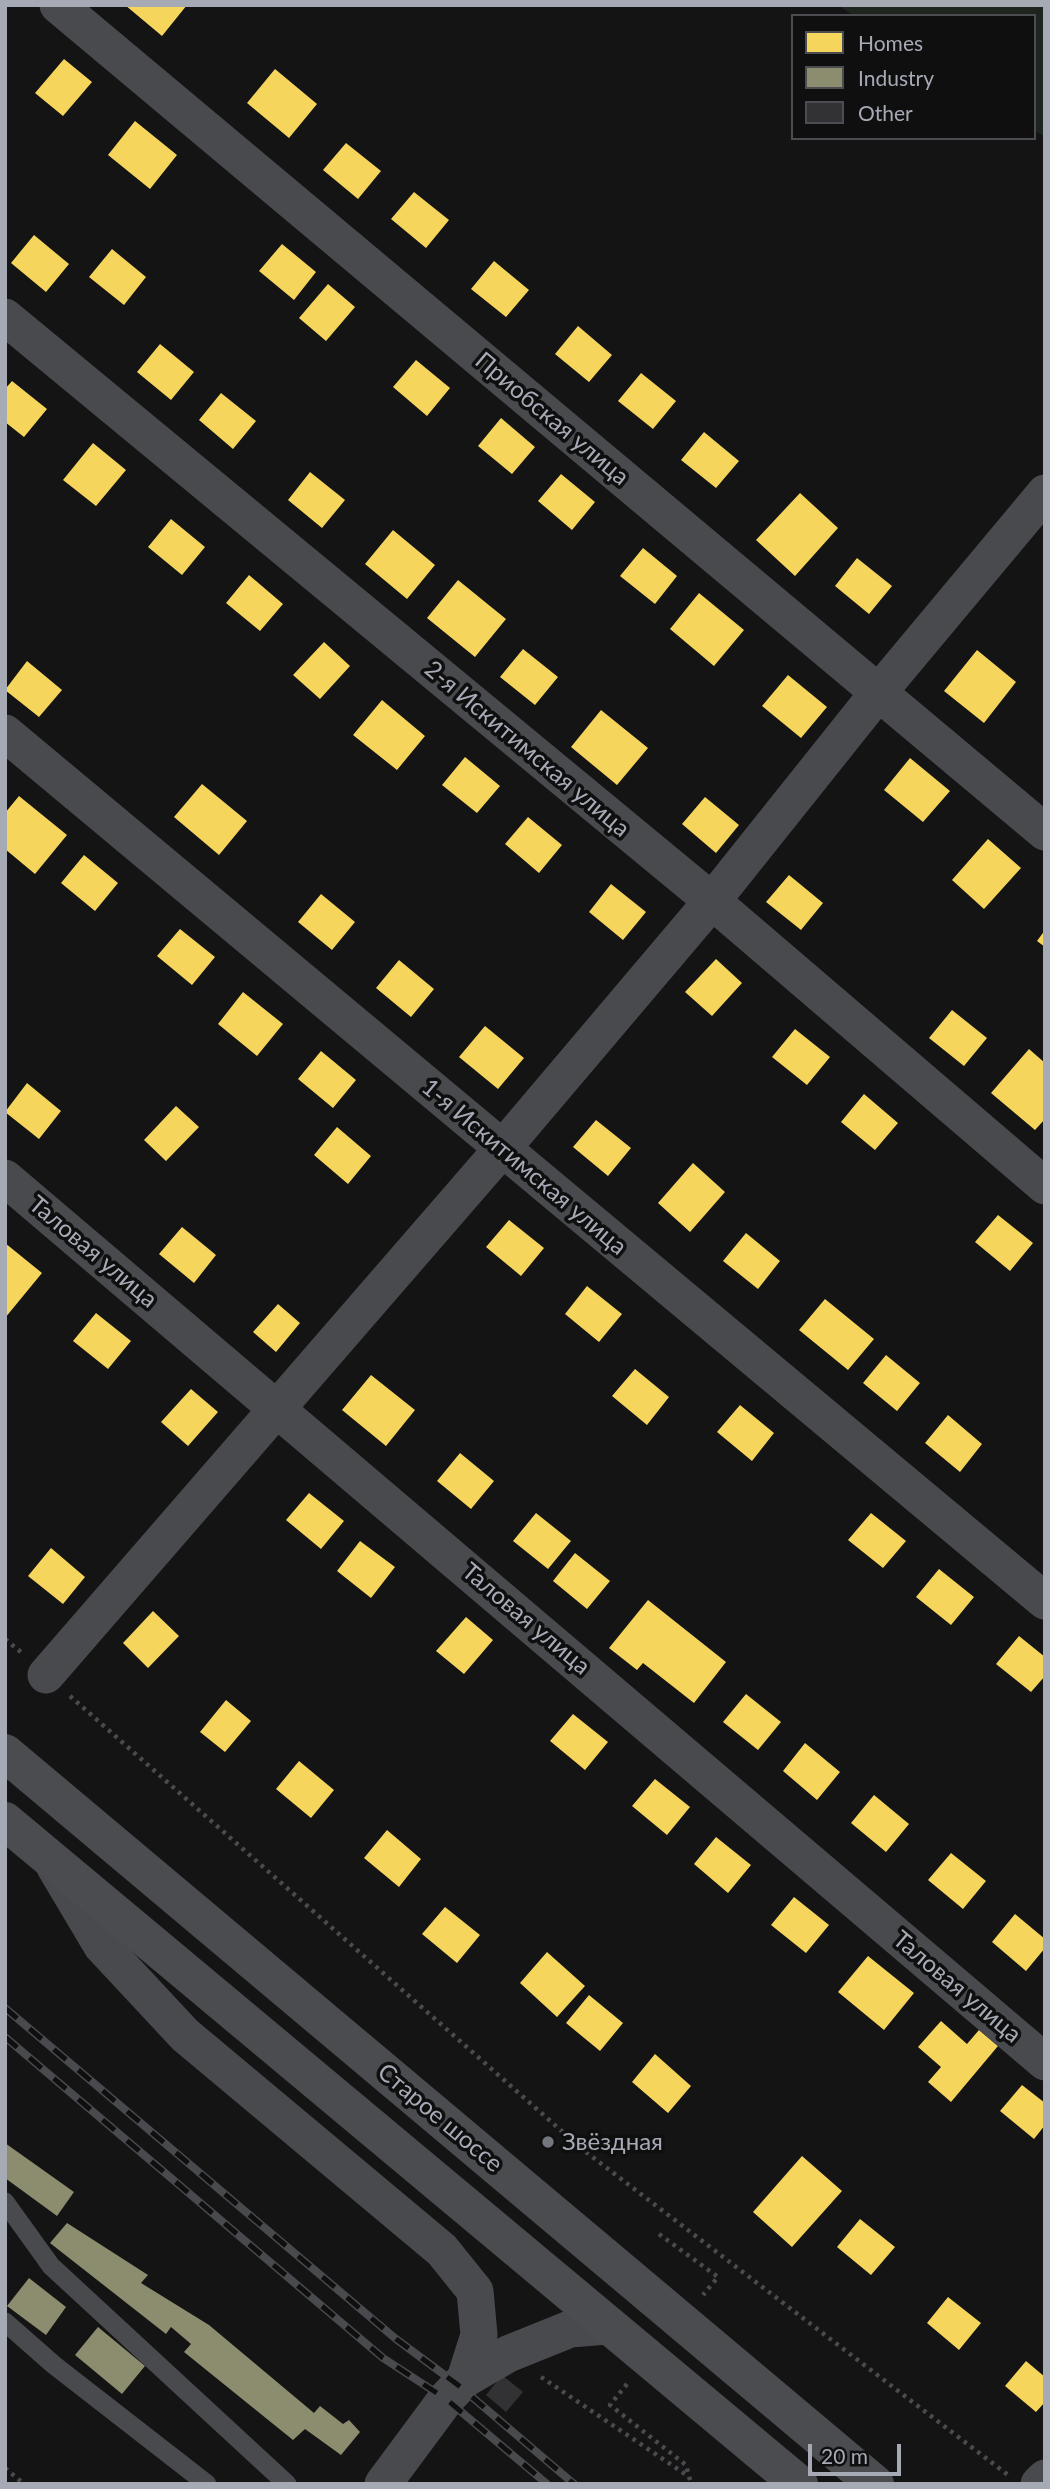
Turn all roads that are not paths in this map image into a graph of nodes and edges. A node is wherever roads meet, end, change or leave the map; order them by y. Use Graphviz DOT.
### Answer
graph roads {
  1 [pos="58,5"];
  2 [pos="5,317"];
  3 [pos="1045,493"];
  4 [pos="878,693"];
  5 [pos="5,733"];
  6 [pos="1045,832"];
  7 [pos="712,901"];
  8 [pos="502,1149"];
  9 [pos="5,1178"];
  10 [pos="1045,1186"];
  11 [pos="276,1406"];
  12 [pos="1045,1601"];
  13 [pos="46,1675"];
  14 [pos="5,1753"];
  15 [pos="5,1821"];
  16 [pos="51,1860"];
  17 [pos="1045,2062"];
  18 [pos="5,2202"];
  19 [pos="5,2322"];
  20 [pos="608,2326"];
  21 [pos="465,2379"];
  22 [pos="1045,2478"];
  23 [pos="1024,2480"];
  24 [pos="207,2484"];
  25 [pos="287,2484"];
  26 [pos="383,2484"];
  27 [pos="799,2484"];
  28 [pos="875,2484"];
  1 -- 4 [label="street, Приобская улица"];
  2 -- 7 [label="street, 2-я Искитимская улица"];
  3 -- 4 [label="street"];
  4 -- 6 [label="street, Приобская улица"];
  4 -- 7 [label="street"];
  5 -- 8 [label="street, 1-я Искитимская улица"];
  7 -- 8 [label="street"];
  7 -- 10 [label="street, 2-я Искитимская улица"];
  8 -- 11 [label="street"];
  8 -- 12 [label="street, 1-я Искитимская улица"];
  9 -- 11 [label="street, Таловая улица"];
  11 -- 13 [label="street"];
  11 -- 17 [label="street, Таловая улица"];
  14 -- 28 [label="highway, Старое шоссе"];
  15 -- 16 [label="highway"];
  16 -- 20 [label="highway"];
  16 -- 21 [label="street"];
  18 -- 25 [label="lane"];
  19 -- 24 [label="lane"];
  20 -- 21 [label="street"];
  20 -- 27 [label="highway"];
  21 -- 26 [label="street"];
  22 -- 23 [label="street"];
}
